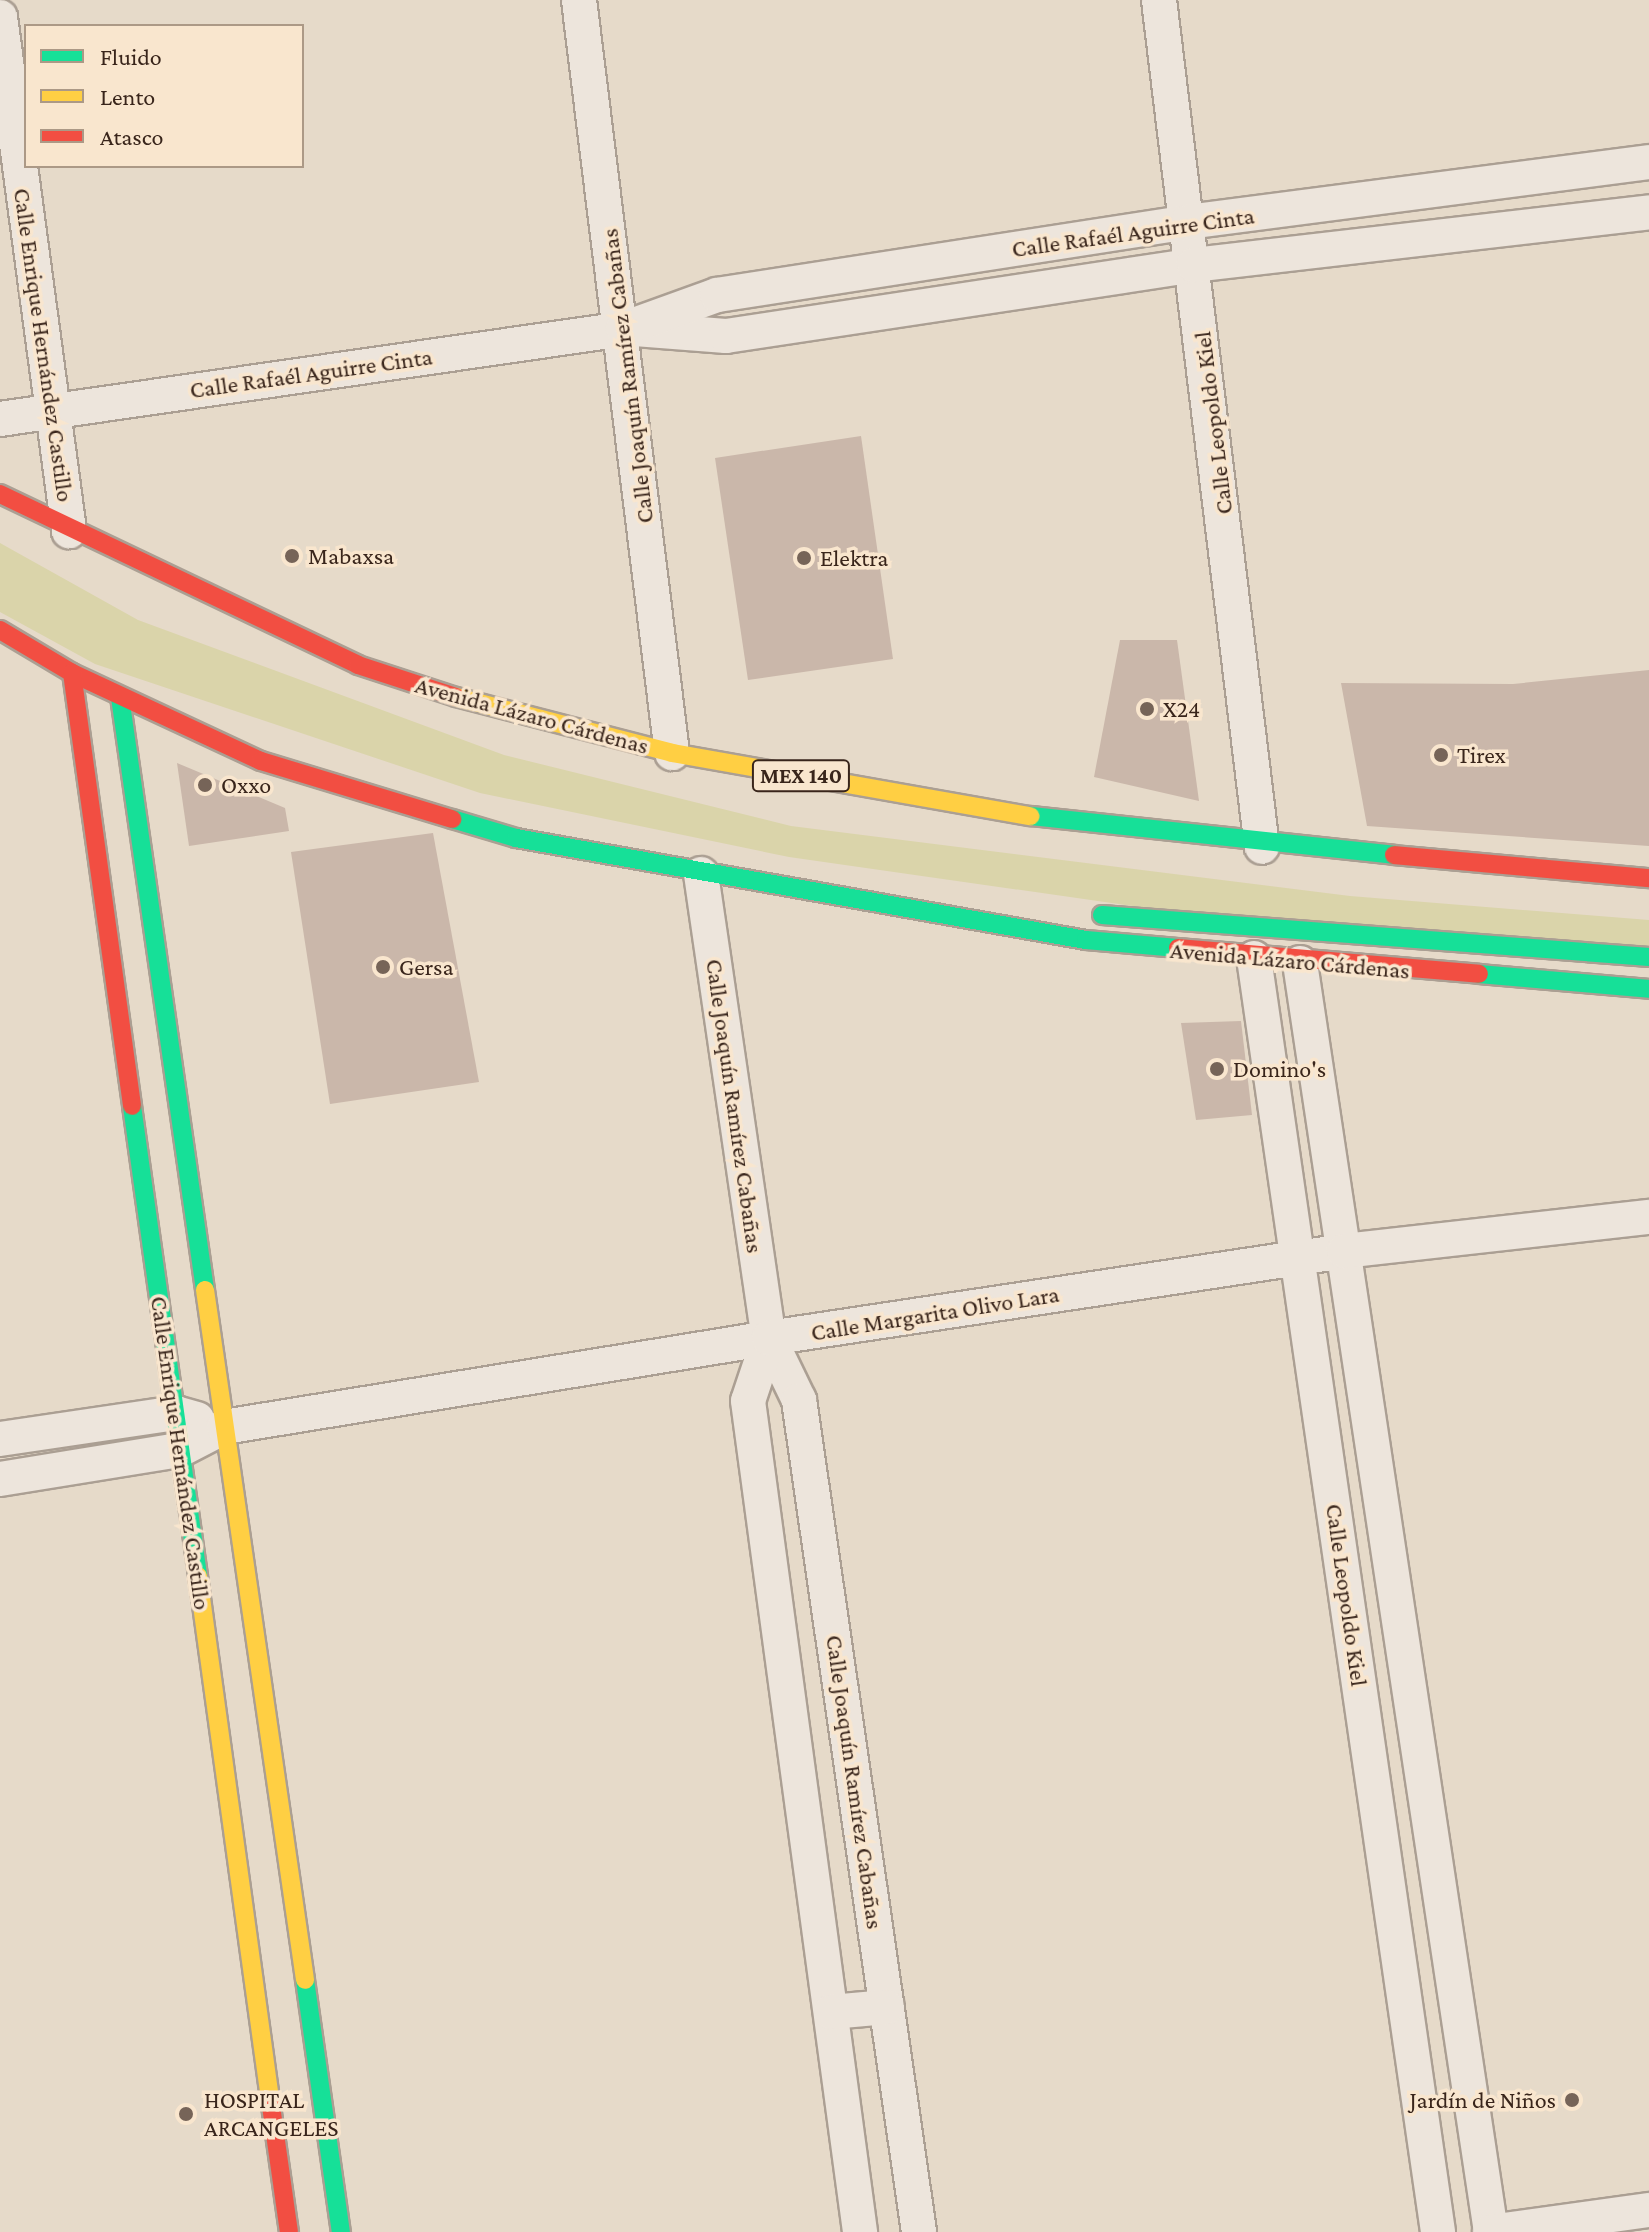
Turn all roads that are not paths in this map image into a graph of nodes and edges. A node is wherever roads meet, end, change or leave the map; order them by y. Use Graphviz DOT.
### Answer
graph roads {
  1 [pos="579,0"];
  2 [pos="1159,0"];
  3 [pos="0,17"];
  4 [pos="1649,162"];
  5 [pos="1649,212"];
  6 [pos="1188,222"];
  7 [pos="1194,265"];
  8 [pos="623,329"];
  9 [pos="53,410"];
  10 [pos="0,419"];
  11 [pos="0,494"];
  12 [pos="69,531"];
  13 [pos="0,630"];
  14 [pos="72,673"];
  15 [pos="120,697"];
  16 [pos="672,753"];
  17 [pos="957,804"];
  18 [pos="1077,843"];
  19 [pos="1262,847"];
  20 [pos="701,874"];
  21 [pos="1649,878"];
  22 [pos="932,916"];
  23 [pos="1649,957"];
  24 [pos="1254,958"];
  25 [pos="1300,963"];
  26 [pos="1649,989"];
  27 [pos="1649,1217"];
  28 [pos="1344,1251"];
  29 [pos="1298,1258"];
  30 [pos="769,1338"];
  31 [pos="176,1413"];
  32 [pos="224,1427"];
  33 [pos="0,1439"];
  34 [pos="180,1450"];
  35 [pos="0,1479"];
  36 [pos="842,1688"];
  37 [pos="788,1696"];
  38 [pos="887,2007"];
  39 [pos="831,2012"];
  40 [pos="1649,2210"];
  41 [pos="289,2232"];
  42 [pos="341,2232"];
  43 [pos="860,2232"];
  44 [pos="919,2232"];
  45 [pos="1438,2232"];
  46 [pos="1490,2232"];
  1 -- 8 [label="street, Calle Joaquín Ramírez Cabañas"];
  2 -- 6 [label="street, Calle Leopoldo Kiel"];
  3 -- 9 [label="street, Calle Enrique Hernández Castillo"];
  4 -- 6 [label="street, Calle Rafaél Aguirre Cinta"];
  5 -- 7 [label="street, Calle Rafaél Aguirre Cinta"];
  6 -- 7 [label="street, Calle Leopoldo Kiel"];
  6 -- 8 [label="street, Calle Rafaél Aguirre Cinta"];
  7 -- 8 [label="street, Calle Rafaél Aguirre Cinta"];
  7 -- 19 [label="street, Calle Leopoldo Kiel"];
  8 -- 9 [label="street, Calle Rafaél Aguirre Cinta"];
  8 -- 16 [label="street, Calle Joaquín Ramírez Cabañas"];
  9 -- 10 [label="street, Calle Rafaél Aguirre Cinta"];
  9 -- 12 [label="street, Calle Enrique Hernández Castillo"];
  11 -- 12 [label="main road, Avenida Lázaro Cárdenas / MEX 140"];
  12 -- 16 [label="main road, Avenida Lázaro Cárdenas / MEX 140"];
  13 -- 14 [label="main road, Avenida Lázaro Cárdenas"];
  14 -- 15 [label="main road, Avenida Lázaro Cárdenas"];
  14 -- 31 [label="main road, Calle Enrique Hernández Castillo"];
  15 -- 20 [label="main road, Avenida Lázaro Cárdenas"];
  15 -- 32 [label="main road, Calle Enrique Hernández Castillo"];
  16 -- 17 [label="main road, Avenida Lázaro Cárdenas / MEX 140"];
  17 -- 18 [label="main road, Avenida Lázaro Cárdenas / MEX 140"];
  17 -- 19 [label="main road, Avenida Lázaro Cárdenas / MEX 140"];
  19 -- 21 [label="main road, Avenida Lázaro Cárdenas / MEX 140"];
  20 -- 22 [label="main road, Avenida Lázaro Cárdenas"];
  20 -- 30 [label="street, Calle Joaquín Ramírez Cabañas"];
  22 -- 23 [label="main road, Avenida Lázaro Cárdenas"];
  22 -- 24 [label="main road, Avenida Lázaro Cárdenas"];
  24 -- 25 [label="main road, Avenida Lázaro Cárdenas"];
  24 -- 29 [label="street, Calle Leopoldo Kiel"];
  25 -- 26 [label="main road, Avenida Lázaro Cárdenas"];
  25 -- 28 [label="street, Calle Leopoldo Kiel"];
  27 -- 28 [label="street, Calle Margarita Olivo Lara"];
  28 -- 29 [label="street, Calle Margarita Olivo Lara"];
  28 -- 46 [label="street, Calle Leopoldo Kiel"];
  29 -- 30 [label="street, Calle Margarita Olivo Lara"];
  29 -- 45 [label="street, Calle Leopoldo Kiel"];
  30 -- 32 [label="street, Calle Margarita Olivo Lara"];
  30 -- 36 [label="street, Calle Joaquín Ramírez Cabañas"];
  30 -- 37 [label="street, Calle Joaquín Ramírez Cabañas"];
  31 -- 32 [label="street, Calle Margarita Olivo Lara"];
  31 -- 33 [label="street, Calle Margarita Olivo Lara"];
  31 -- 34 [label="main road, Calle Enrique Hernández Castillo"];
  32 -- 34 [label="street, Calle Margarita Olivo Lara"];
  32 -- 42 [label="main road, Calle Enrique Hernández Castillo"];
  34 -- 35 [label="street, Calle Margarita Olivo Lara"];
  34 -- 41 [label="main road, Calle Enrique Hernández Castillo"];
  36 -- 37 [label="street"];
  36 -- 38 [label="street, Calle Joaquín Ramírez Cabañas"];
  37 -- 39 [label="street, Calle Joaquín Ramírez Cabañas"];
  38 -- 39 [label="street"];
  38 -- 44 [label="street, Calle Joaquín Ramírez Cabañas"];
  39 -- 43 [label="street, Calle Joaquín Ramírez Cabañas"];
  40 -- 46 [label="street"];
}
